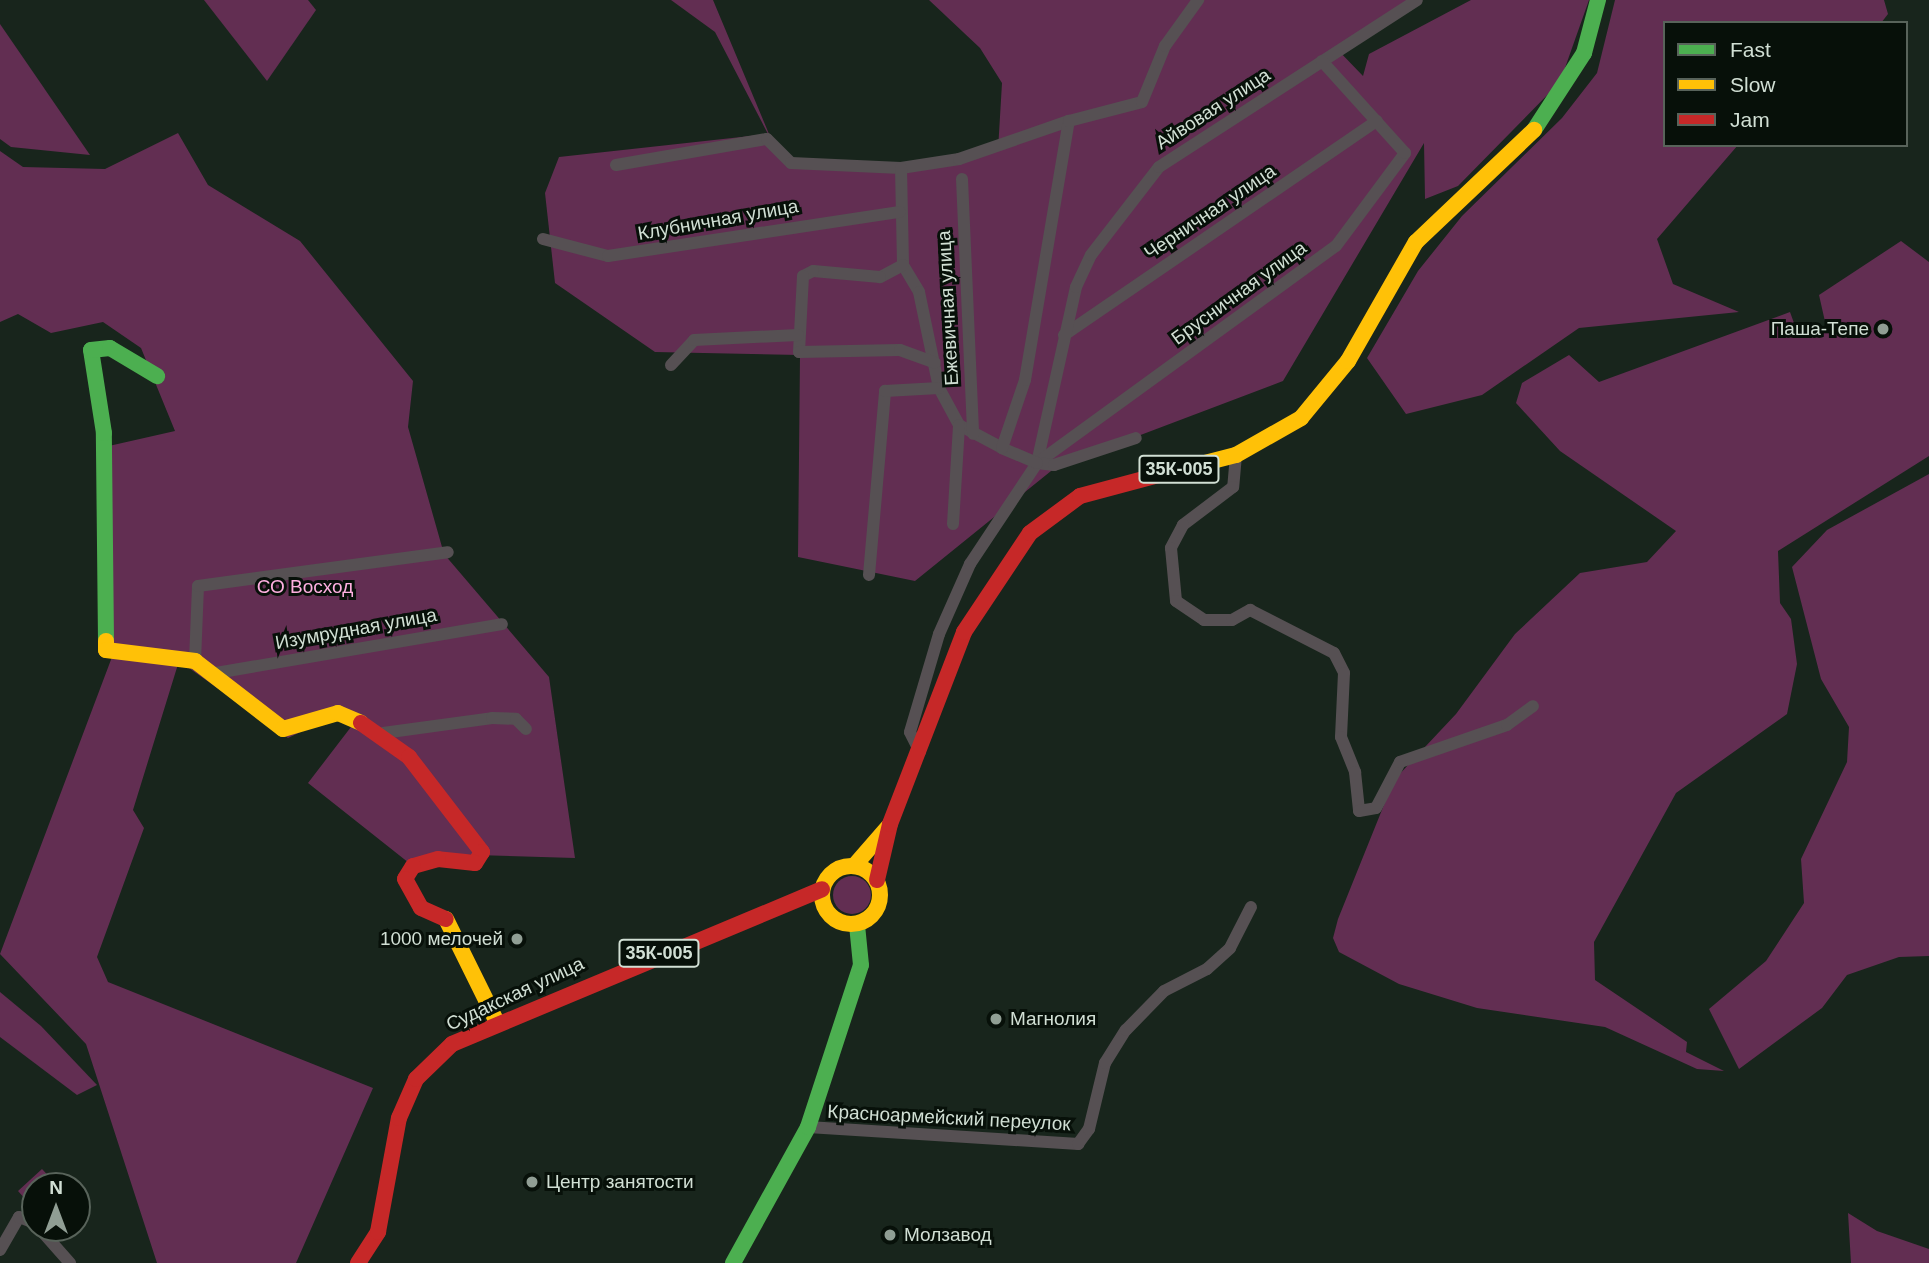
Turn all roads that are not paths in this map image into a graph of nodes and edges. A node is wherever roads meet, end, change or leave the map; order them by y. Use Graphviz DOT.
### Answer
graph roads {
  1 [pos="1198,0"];
  2 [pos="1417,0"];
  3 [pos="1598,0"];
  4 [pos="1322,61"];
  5 [pos="1069,121"];
  6 [pos="1377,121"];
  7 [pos="616,164"];
  8 [pos="901,168"];
  9 [pos="962,179"];
  10 [pos="900,212"];
  11 [pos="543,239"];
  12 [pos="904,265"];
  13 [pos="798,335"];
  14 [pos="1064,335"];
  15 [pos="935,363"];
  16 [pos="671,365"];
  17 [pos="157,376"];
  18 [pos="939,388"];
  19 [pos="959,425"];
  20 [pos="973,435"];
  21 [pos="1136,438"];
  22 [pos="1002,448"];
  23 [pos="1236,455"];
  24 [pos="1037,463"];
  25 [pos="953,524"];
  26 [pos="447,552"];
  27 [pos="869,575"];
  28 [pos="502,624"];
  29 [pos="195,661"];
  30 [pos="216,673"];
  31 [pos="1533,706"];
  32 [pos="526,729"];
  33 [pos="383,733"];
  34 [pos="920,752"];
  35 [pos="890,824"];
  36 [pos="854,866"];
  37 [pos="877,880"];
  38 [pos="822,890"];
  39 [pos="1251,907"];
  40 [pos="857,925"];
  41 [pos="497,1022"];
  42 [pos="808,1127"];
  43 [pos="21,1218"];
  44 [pos="51,1242"];
  45 [pos="0,1250"];
  46 [pos="70,1263"];
  47 [pos="358,1263"];
  48 [pos="733,1263"];
  1 -- 5 [label="street"];
  2 -- 4 [label="street, Айвовая улица"];
  3 -- 23 [label="main road, 35К-005"];
  4 -- 6 [label="street"];
  4 -- 14 [label="street, Айвовая улица"];
  5 -- 8 [label="street"];
  5 -- 22 [label="street"];
  6 -- 14 [label="street, Черничная улица"];
  6 -- 24 [label="street, Брусничная улица"];
  7 -- 8 [label="street"];
  8 -- 10 [label="street"];
  9 -- 20 [label="street, Ежевичная улица"];
  10 -- 11 [label="street, Клубничная улица"];
  10 -- 12 [label="street"];
  12 -- 13 [label="street"];
  12 -- 15 [label="street"];
  13 -- 15 [label="street"];
  13 -- 16 [label="street"];
  14 -- 24 [label="street, Айвовая улица"];
  15 -- 18 [label="street"];
  17 -- 29 [label="main road"];
  18 -- 19 [label="street"];
  18 -- 27 [label="street"];
  19 -- 20 [label="street"];
  19 -- 25 [label="street"];
  20 -- 22 [label="street"];
  21 -- 24 [label="street"];
  22 -- 24 [label="street"];
  23 -- 31 [label="street"];
  23 -- 34 [label="main road, 35К-005"];
  24 -- 34 [label="street"];
  26 -- 29 [label="street"];
  28 -- 30 [label="street, Изумрудная улица"];
  29 -- 30 [label="main road"];
  30 -- 33 [label="main road"];
  32 -- 33 [label="street"];
  33 -- 41 [label="main road"];
  34 -- 35 [label="main road, 35К-005"];
  35 -- 36 [label="main road, 35К-005"];
  35 -- 37 [label="main road, 35К-005"];
  36 -- 37 [label="main road"];
  36 -- 38 [label="main road, 35К-005"];
  37 -- 40 [label="main road, 35К-005"];
  38 -- 40 [label="main road"];
  38 -- 41 [label="main road, Судакская улица / 35К-005"];
  39 -- 42 [label="street, Красноармейский переулок"];
  40 -- 42 [label="main road"];
  41 -- 47 [label="main road, Судакская улица / 35К-005"];
  42 -- 48 [label="main road"];
  43 -- 45 [label="street"];
  44 -- 46 [label="street"];
}
